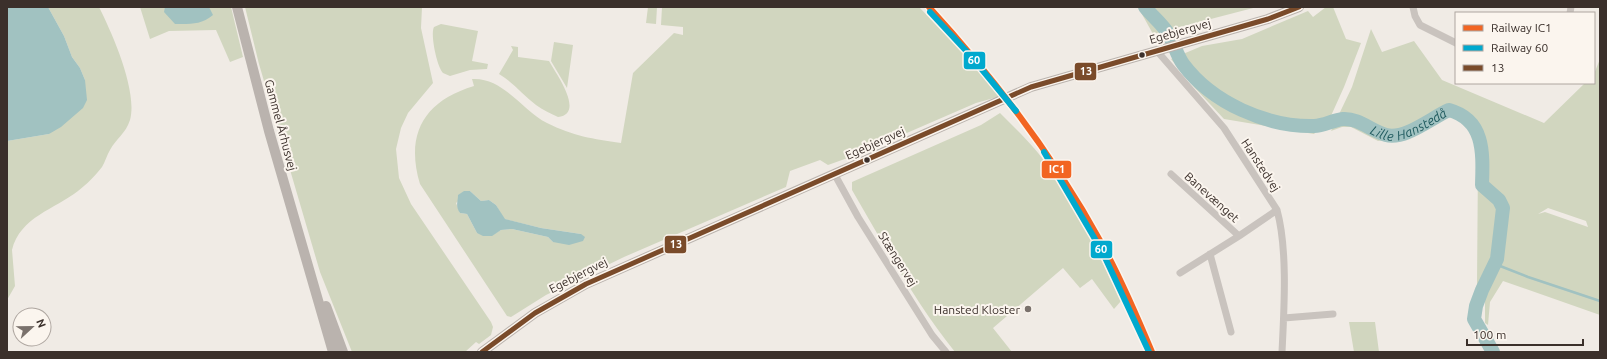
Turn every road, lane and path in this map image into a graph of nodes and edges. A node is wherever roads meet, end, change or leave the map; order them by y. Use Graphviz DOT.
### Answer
graph roads {
  1 [pos="237,7"];
  2 [pos="1299,7"];
  3 [pos="1413,7"];
  4 [pos="1455,42"];
  5 [pos="1161,49"];
  6 [pos="1171,174"];
  7 [pos="835,175"];
  8 [pos="1277,210"];
  9 [pos="1239,236"];
  10 [pos="303,248"];
  11 [pos="1210,254"];
  12 [pos="1180,273"];
  13 [pos="1333,314"];
  14 [pos="1284,318"];
  15 [pos="1231,332"];
  16 [pos="333,352"];
  17 [pos="343,352"];
  18 [pos="482,352"];
  19 [pos="946,352"];
  20 [pos="1282,352"];
  1 -- 10 [label="street, Gammel Århusvej"];
  2 -- 5 [label="street, Egebjergvej"];
  3 -- 4 [label="street"];
  5 -- 7 [label="street, Egebjergvej"];
  5 -- 8 [label="street, Hanstedvej"];
  6 -- 9 [label="street, Banevænget"];
  7 -- 18 [label="street, Egebjergvej"];
  7 -- 19 [label="street, Stængervej"];
  8 -- 9 [label="street, Banevænget"];
  8 -- 14 [label="street, Hanstedvej"];
  9 -- 11 [label="street, Banevænget"];
  10 -- 16 [label="street, Gammel Århusvej"];
  10 -- 17 [label="street, Gammel Århusvej"];
  11 -- 12 [label="street, Banevænget"];
  11 -- 15 [label="street"];
  13 -- 14 [label="street"];
  14 -- 20 [label="street, Hanstedvej"];
}
